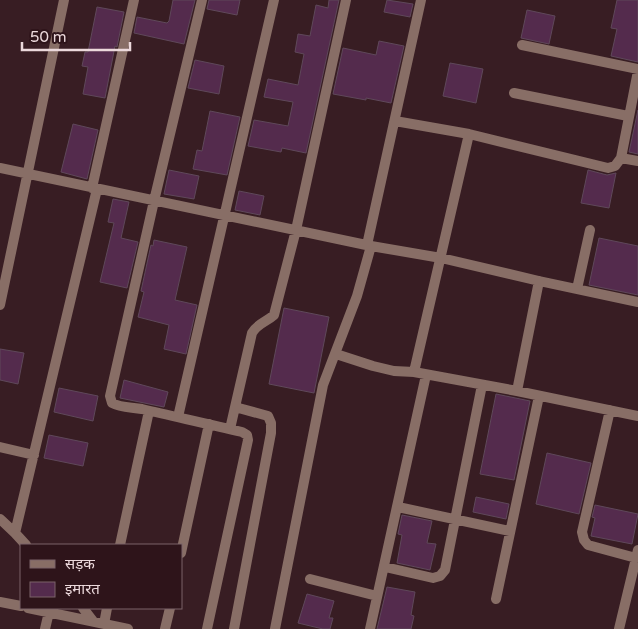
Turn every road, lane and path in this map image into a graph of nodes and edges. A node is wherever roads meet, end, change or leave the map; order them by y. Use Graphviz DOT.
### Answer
graph roads {
  1 [pos="64,0"];
  2 [pos="134,0"];
  3 [pos="202,0"];
  4 [pos="274,0"];
  5 [pos="346,0"];
  6 [pos="421,0"];
  7 [pos="522,45"];
  8 [pos="638,70"];
  9 [pos="514,93"];
  10 [pos="628,116"];
  11 [pos="395,121"];
  12 [pos="469,134"];
  13 [pos="620,158"];
  14 [pos="638,161"];
  15 [pos="0,168"];
  16 [pos="28,174"];
  17 [pos="95,188"];
  18 [pos="154,201"];
  19 [pos="225,216"];
  20 [pos="296,230"];
  21 [pos="590,230"];
  22 [pos="369,246"];
  23 [pos="441,258"];
  24 [pos="539,281"];
  25 [pos="577,289"];
  26 [pos="638,302"];
  27 [pos="0,305"];
  28 [pos="336,354"];
  29 [pos="414,372"];
  30 [pos="426,375"];
  31 [pos="482,385"];
  32 [pos="517,391"];
  33 [pos="539,396"];
  34 [pos="235,407"];
  35 [pos="610,410"];
  36 [pos="149,411"];
  37 [pos="638,416"];
  38 [pos="178,417"];
  39 [pos="209,424"];
  40 [pos="230,429"];
  41 [pos="0,447"];
  42 [pos="34,455"];
  43 [pos="398,506"];
  44 [pos="0,519"];
  45 [pos="455,519"];
  46 [pos="510,532"];
  47 [pos="15,533"];
  48 [pos="25,544"];
  49 [pos="120,544"];
  50 [pos="182,548"];
  51 [pos="637,554"];
  52 [pos="385,567"];
  53 [pos="310,579"];
  54 [pos="377,596"];
  55 [pos="496,599"];
  56 [pos="0,602"];
  57 [pos="20,606"];
  58 [pos="33,609"];
  59 [pos="84,609"];
  60 [pos="107,609"];
  61 [pos="170,609"];
  62 [pos="49,612"];
  63 [pos="93,622"];
  64 [pos="104,624"];
  65 [pos="45,629"];
  66 [pos="128,629"];
  67 [pos="165,629"];
  68 [pos="208,629"];
  69 [pos="234,629"];
  70 [pos="275,629"];
  71 [pos="370,629"];
  72 [pos="619,629"];
  1 -- 16 [label="street"];
  2 -- 17 [label="street"];
  3 -- 18 [label="street"];
  4 -- 19 [label="street"];
  5 -- 20 [label="street"];
  6 -- 11 [label="street"];
  7 -- 8 [label="street"];
  8 -- 10 [label="street"];
  9 -- 10 [label="street"];
  10 -- 13 [label="street"];
  11 -- 12 [label="street"];
  11 -- 22 [label="street"];
  12 -- 13 [label="street"];
  12 -- 23 [label="street"];
  13 -- 14 [label="street"];
  15 -- 16 [label="street"];
  16 -- 17 [label="street"];
  16 -- 27 [label="street"];
  17 -- 18 [label="street"];
  17 -- 42 [label="street"];
  18 -- 19 [label="street"];
  18 -- 36 [label="street"];
  19 -- 20 [label="street"];
  19 -- 38 [label="street"];
  20 -- 22 [label="street"];
  20 -- 34 [label="street"];
  21 -- 25 [label="street"];
  22 -- 23 [label="street"];
  22 -- 28 [label="street"];
  23 -- 24 [label="street"];
  23 -- 29 [label="street"];
  24 -- 25 [label="street"];
  24 -- 32 [label="street"];
  25 -- 26 [label="street"];
  28 -- 29 [label="street"];
  28 -- 70 [label="street"];
  29 -- 30 [label="street"];
  30 -- 31 [label="street"];
  30 -- 43 [label="street"];
  31 -- 32 [label="street"];
  31 -- 45 [label="street"];
  32 -- 33 [label="street"];
  33 -- 35 [label="street"];
  33 -- 46 [label="street"];
  34 -- 40 [label="street"];
  34 -- 69 [label="street"];
  35 -- 37 [label="street"];
  35 -- 51 [label="street"];
  36 -- 38 [label="street"];
  36 -- 49 [label="street"];
  38 -- 39 [label="street"];
  39 -- 40 [label="street"];
  39 -- 50 [label="street"];
  40 -- 68 [label="street"];
  41 -- 42 [label="street"];
  42 -- 47 [label="street"];
  43 -- 45 [label="street"];
  43 -- 52 [label="street"];
  44 -- 47 [label="street"];
  45 -- 46 [label="street"];
  45 -- 52 [label="street"];
  46 -- 55 [label="street"];
  47 -- 48 [label="street"];
  51 -- 72 [label="street"];
  52 -- 54 [label="street"];
  53 -- 54 [label="street"];
  54 -- 71 [label="street"];
  56 -- 57 [label="street"];
  58 -- 62 [label="street"];
  59 -- 63 [label="street"];
  60 -- 64 [label="street"];
  61 -- 67 [label="street"];
  62 -- 63 [label="street"];
  62 -- 65 [label="street"];
  63 -- 64 [label="street"];
  64 -- 66 [label="street"];
}
